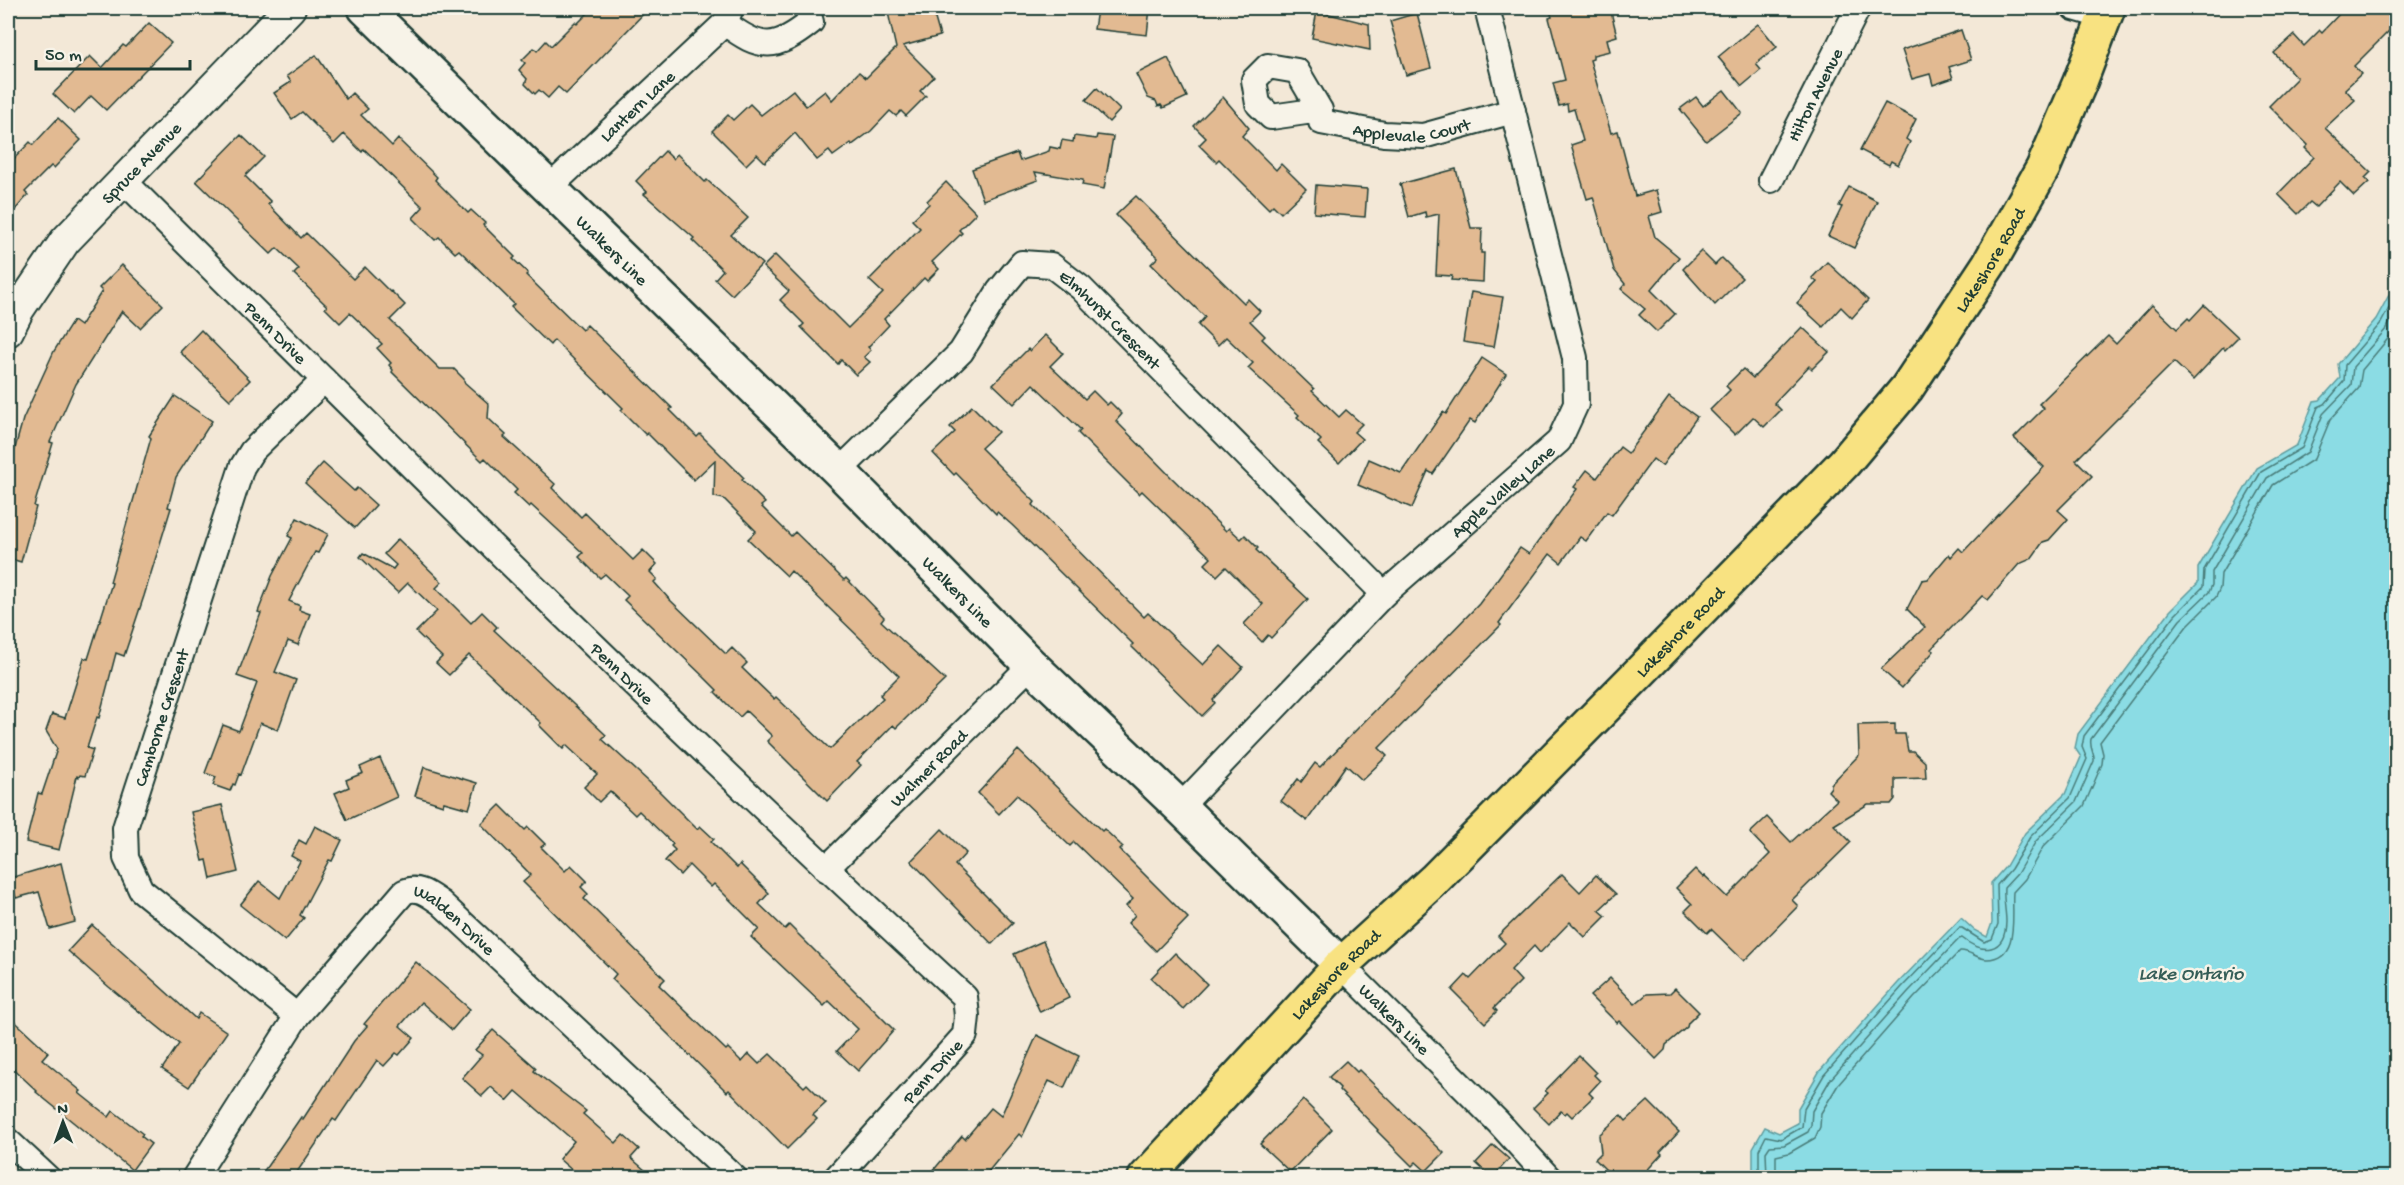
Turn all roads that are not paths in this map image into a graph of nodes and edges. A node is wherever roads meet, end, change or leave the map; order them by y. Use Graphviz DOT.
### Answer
graph roads {
  1 [pos="291,8"];
  2 [pos="365,8"];
  3 [pos="807,8"];
  4 [pos="1487,8"];
  5 [pos="1858,8"];
  6 [pos="2074,8"];
  7 [pos="2106,12"];
  8 [pos="728,16"];
  9 [pos="1320,110"];
  10 [pos="1513,111"];
  11 [pos="123,180"];
  12 [pos="1771,180"];
  13 [pos="548,189"];
  14 [pos="8,331"];
  15 [pos="324,380"];
  16 [pos="839,471"];
  17 [pos="1384,594"];
  18 [pos="1031,665"];
  19 [pos="1180,807"];
  20 [pos="826,869"];
  21 [pos="1341,965"];
  22 [pos="297,1016"];
  23 [pos="8,1140"];
  24 [pos="48,1178"];
  25 [pos="194,1178"];
  26 [pos="735,1178"];
  27 [pos="836,1178"];
  28 [pos="1145,1178"];
  29 [pos="1549,1178"];
  1 -- 11 [label="street, Spruce Avenue"];
  2 -- 13 [label="main road, Walkers Line"];
  3 -- 8 [label="street, Lantern Lane"];
  4 -- 10 [label="street, Apple Valley Lane"];
  5 -- 12 [label="street, Hilton Avenue"];
  6 -- 7 [label="street"];
  7 -- 21 [label="main road, Lakeshore Road"];
  8 -- 13 [label="street, Lantern Lane"];
  9 -- 10 [label="street, Applevale Court"];
  10 -- 17 [label="street, Apple Valley Lane"];
  11 -- 14 [label="street, Spruce Avenue"];
  11 -- 15 [label="street, Penn Drive"];
  13 -- 16 [label="main road, Walkers Line"];
  15 -- 20 [label="street, Penn Drive"];
  15 -- 22 [label="street, Camborne Crescent"];
  16 -- 17 [label="street, Elmhurst Crescent"];
  16 -- 18 [label="main road, Walkers Line"];
  17 -- 19 [label="street, Apple Valley Lane"];
  18 -- 19 [label="main road, Walkers Line"];
  18 -- 20 [label="street, Walmer Road"];
  19 -- 21 [label="main road, Walkers Line"];
  20 -- 27 [label="street, Penn Drive"];
  21 -- 28 [label="main road, Lakeshore Road"];
  21 -- 29 [label="street, Walkers Line"];
  22 -- 25 [label="street, Walden Drive"];
  22 -- 26 [label="street, Walden Drive"];
  23 -- 24 [label="street"];
}
